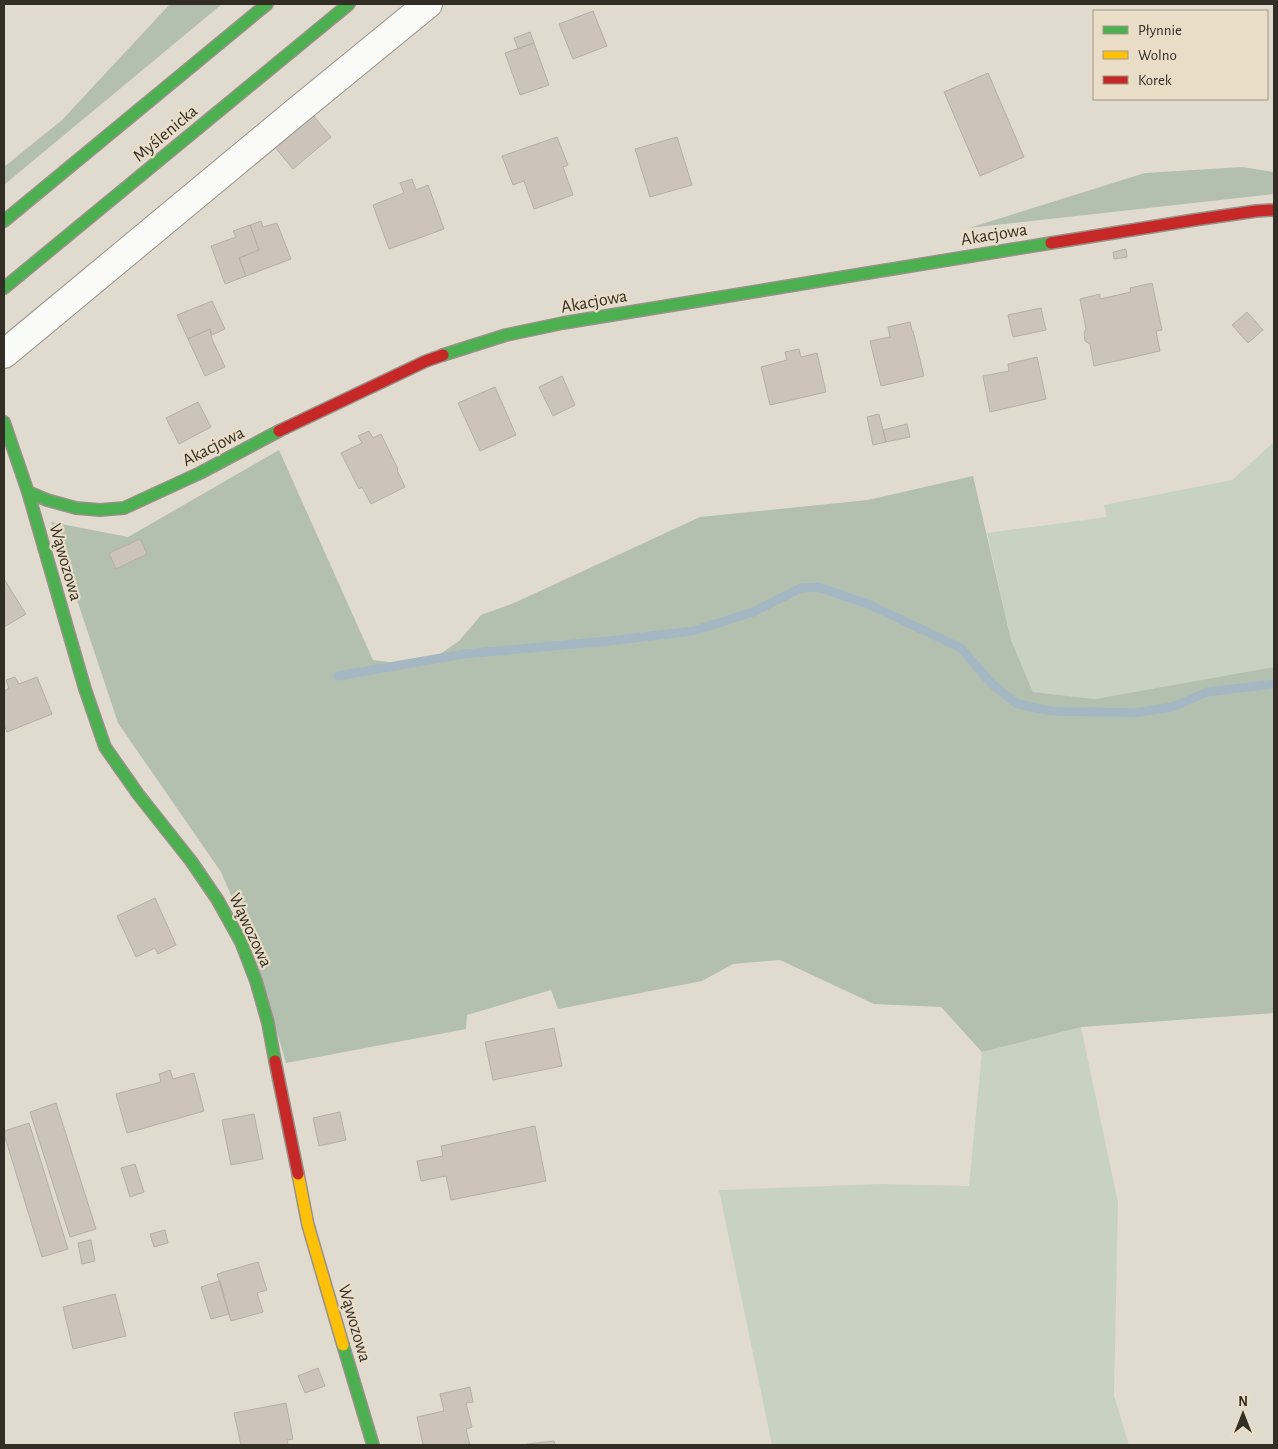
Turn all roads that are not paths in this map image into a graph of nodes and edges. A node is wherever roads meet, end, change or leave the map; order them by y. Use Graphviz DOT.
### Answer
graph roads {
  1 [pos="267,4"];
  2 [pos="349,4"];
  3 [pos="428,4"];
  4 [pos="1274,210"];
  5 [pos="4,221"];
  6 [pos="4,288"];
  7 [pos="4,354"];
  8 [pos="4,422"];
  9 [pos="28,492"];
  10 [pos="373,1445"];
  1 -- 5 [label="main road, Myślenicka"];
  2 -- 6 [label="main road, Myślenicka"];
  3 -- 7 [label="street"];
  4 -- 9 [label="main road, Akacjowa"];
  8 -- 9 [label="main road"];
  9 -- 10 [label="main road, Wąwozowa"];
}
